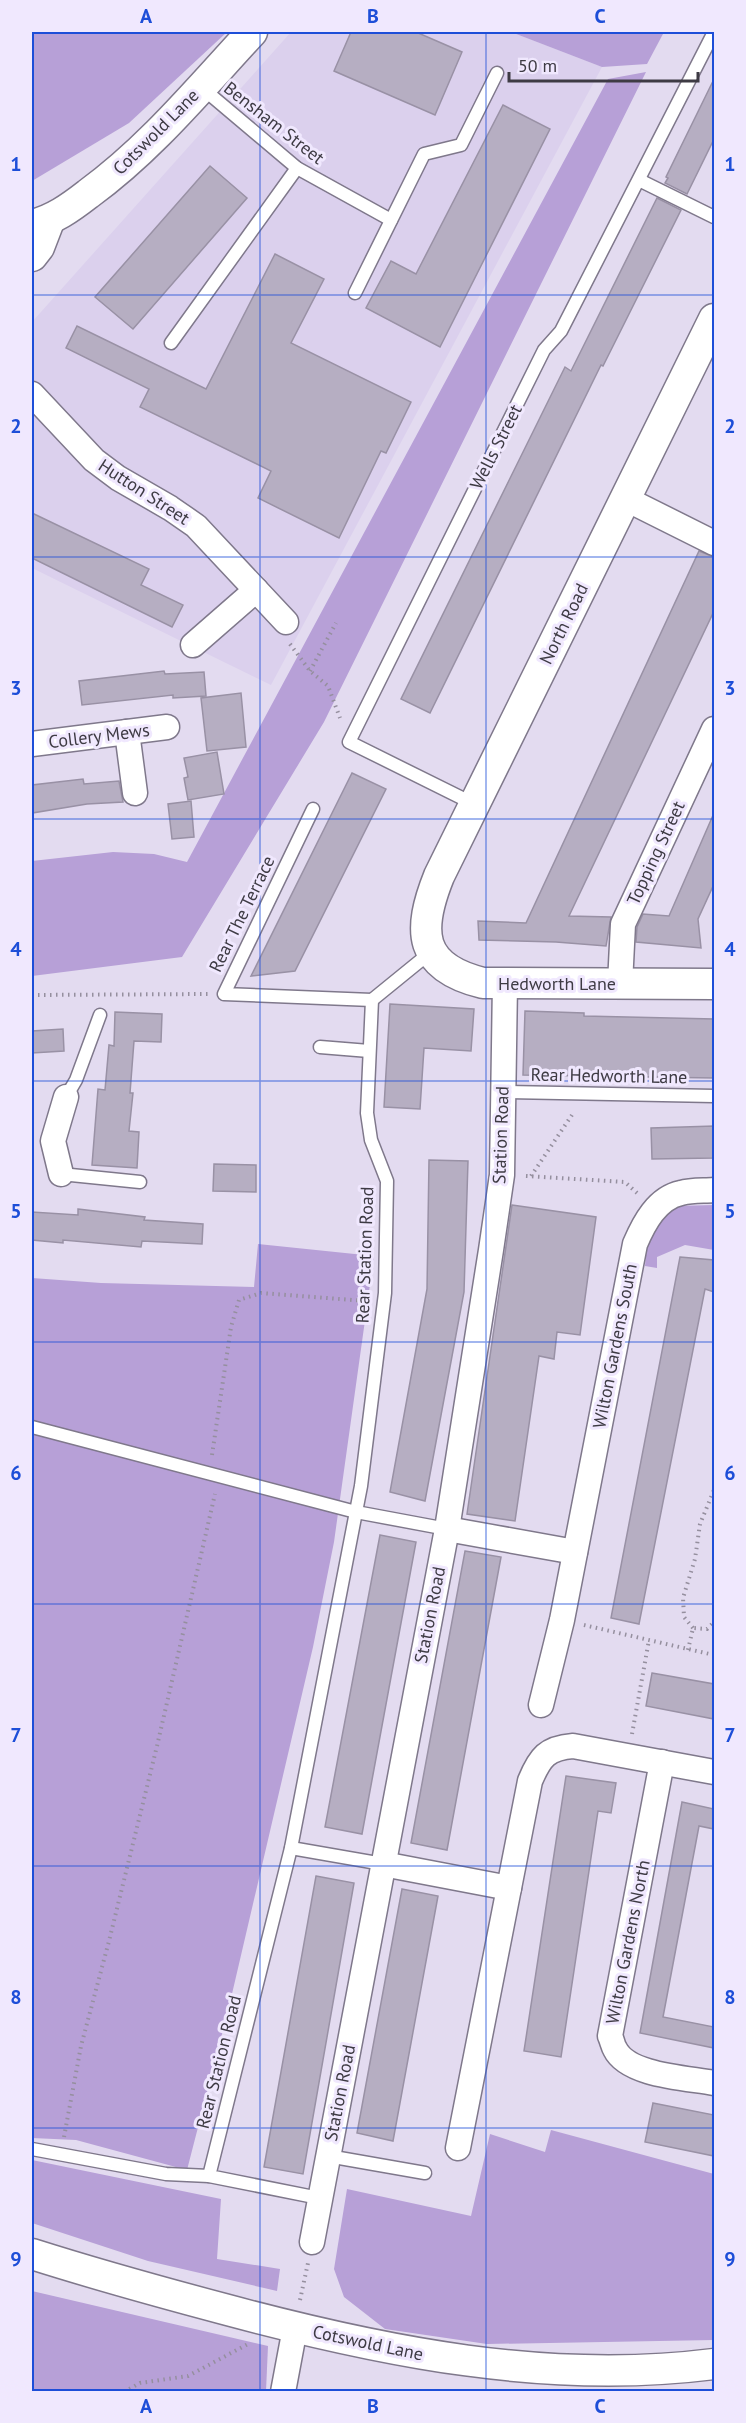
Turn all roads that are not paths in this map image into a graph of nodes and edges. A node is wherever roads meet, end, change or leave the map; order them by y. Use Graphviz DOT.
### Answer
graph roads {
  1 [pos="252,32"];
  2 [pos="714,32"];
  3 [pos="497,73"];
  4 [pos="200,87"];
  5 [pos="297,168"];
  6 [pos="639,180"];
  7 [pos="714,218"];
  8 [pos="391,220"];
  9 [pos="40,223"];
  10 [pos="32,256"];
  11 [pos="355,293"];
  12 [pos="714,319"];
  13 [pos="171,343"];
  14 [pos="32,394"];
  15 [pos="626,499"];
  16 [pos="714,543"];
  17 [pos="256,590"];
  18 [pos="286,622"];
  19 [pos="193,645"];
  20 [pos="167,727"];
  21 [pos="714,729"];
  22 [pos="127,732"];
  23 [pos="32,744"];
  24 [pos="135,793"];
  25 [pos="475,804"];
  26 [pos="313,809"];
  27 [pos="428,942"];
  28 [pos="505,983"];
  29 [pos="621,984"];
  30 [pos="714,984"];
  31 [pos="372,1000"];
  32 [pos="100,1015"];
  33 [pos="320,1047"];
  34 [pos="369,1051"];
  35 [pos="503,1092"];
  36 [pos="714,1096"];
  37 [pos="66,1097"];
  38 [pos="42,1141"];
  39 [pos="61,1174"];
  40 [pos="140,1182"];
  41 [pos="714,1190"];
  42 [pos="32,1427"];
  43 [pos="356,1512"];
  44 [pos="447,1529"];
  45 [pos="575,1552"];
  46 [pos="541,1705"];
  47 [pos="662,1762"];
  48 [pos="714,1772"];
  49 [pos="291,1848"];
  50 [pos="383,1863"];
  51 [pos="509,1888"];
  52 [pos="714,2084"];
  53 [pos="458,2148"];
  54 [pos="32,2149"];
  55 [pos="328,2156"];
  56 [pos="425,2174"];
  57 [pos="209,2176"];
  58 [pos="320,2198"];
  59 [pos="312,2242"];
  60 [pos="32,2254"];
  61 [pos="289,2326"];
  62 [pos="714,2364"];
  63 [pos="283,2391"];
  1 -- 4 [label="street, Cotswold Lane"];
  2 -- 6 [label="lane, Wells Street"];
  3 -- 8 [label="lane"];
  4 -- 5 [label="lane, Bensham Street"];
  4 -- 9 [label="street, Cotswold Lane"];
  5 -- 8 [label="lane, Bensham Street"];
  5 -- 13 [label="lane"];
  6 -- 7 [label="lane"];
  6 -- 25 [label="lane, Wells Street"];
  8 -- 11 [label="lane"];
  9 -- 10 [label="street, Cotswold Lane"];
  12 -- 15 [label="street, North Road"];
  14 -- 17 [label="street, Hutton Street"];
  15 -- 16 [label="street"];
  15 -- 25 [label="street, North Road"];
  17 -- 18 [label="street, Hutton Street"];
  17 -- 19 [label="street"];
  20 -- 22 [label="street, Collery Mews"];
  21 -- 29 [label="street, Topping Street"];
  22 -- 23 [label="street, Collery Mews"];
  22 -- 24 [label="street"];
  25 -- 27 [label="street, North Road"];
  26 -- 31 [label="lane, Rear The Terrace"];
  27 -- 28 [label="street, Hedworth Lane"];
  27 -- 31 [label="lane"];
  28 -- 29 [label="street, Hedworth Lane"];
  28 -- 35 [label="street, Station Road"];
  29 -- 30 [label="street, Hedworth Lane"];
  31 -- 34 [label="lane, Rear Station Road"];
  32 -- 37 [label="lane"];
  33 -- 34 [label="lane"];
  34 -- 43 [label="lane, Rear Station Road"];
  35 -- 36 [label="lane, Rear Hedworth Lane"];
  35 -- 44 [label="street, Station Road"];
  37 -- 38 [label="street"];
  38 -- 39 [label="street"];
  39 -- 40 [label="lane"];
  41 -- 45 [label="street, Wilton Gardens South"];
  42 -- 43 [label="lane"];
  43 -- 44 [label="lane"];
  43 -- 49 [label="lane, Rear Station Road"];
  44 -- 45 [label="street"];
  44 -- 50 [label="street, Station Road"];
  45 -- 46 [label="street, Wilton Gardens South"];
  47 -- 48 [label="street"];
  47 -- 51 [label="street"];
  47 -- 52 [label="street, Wilton Gardens North"];
  49 -- 50 [label="lane"];
  49 -- 57 [label="lane, Rear Station Road"];
  50 -- 51 [label="street"];
  50 -- 55 [label="street, Station Road"];
  51 -- 53 [label="street"];
  54 -- 57 [label="lane"];
  55 -- 56 [label="lane"];
  55 -- 58 [label="street, Station Road"];
  57 -- 58 [label="lane"];
  58 -- 59 [label="street, Station Road"];
  60 -- 61 [label="street, Cotswold Lane"];
  61 -- 62 [label="street, Cotswold Lane"];
  61 -- 63 [label="street"];
}
